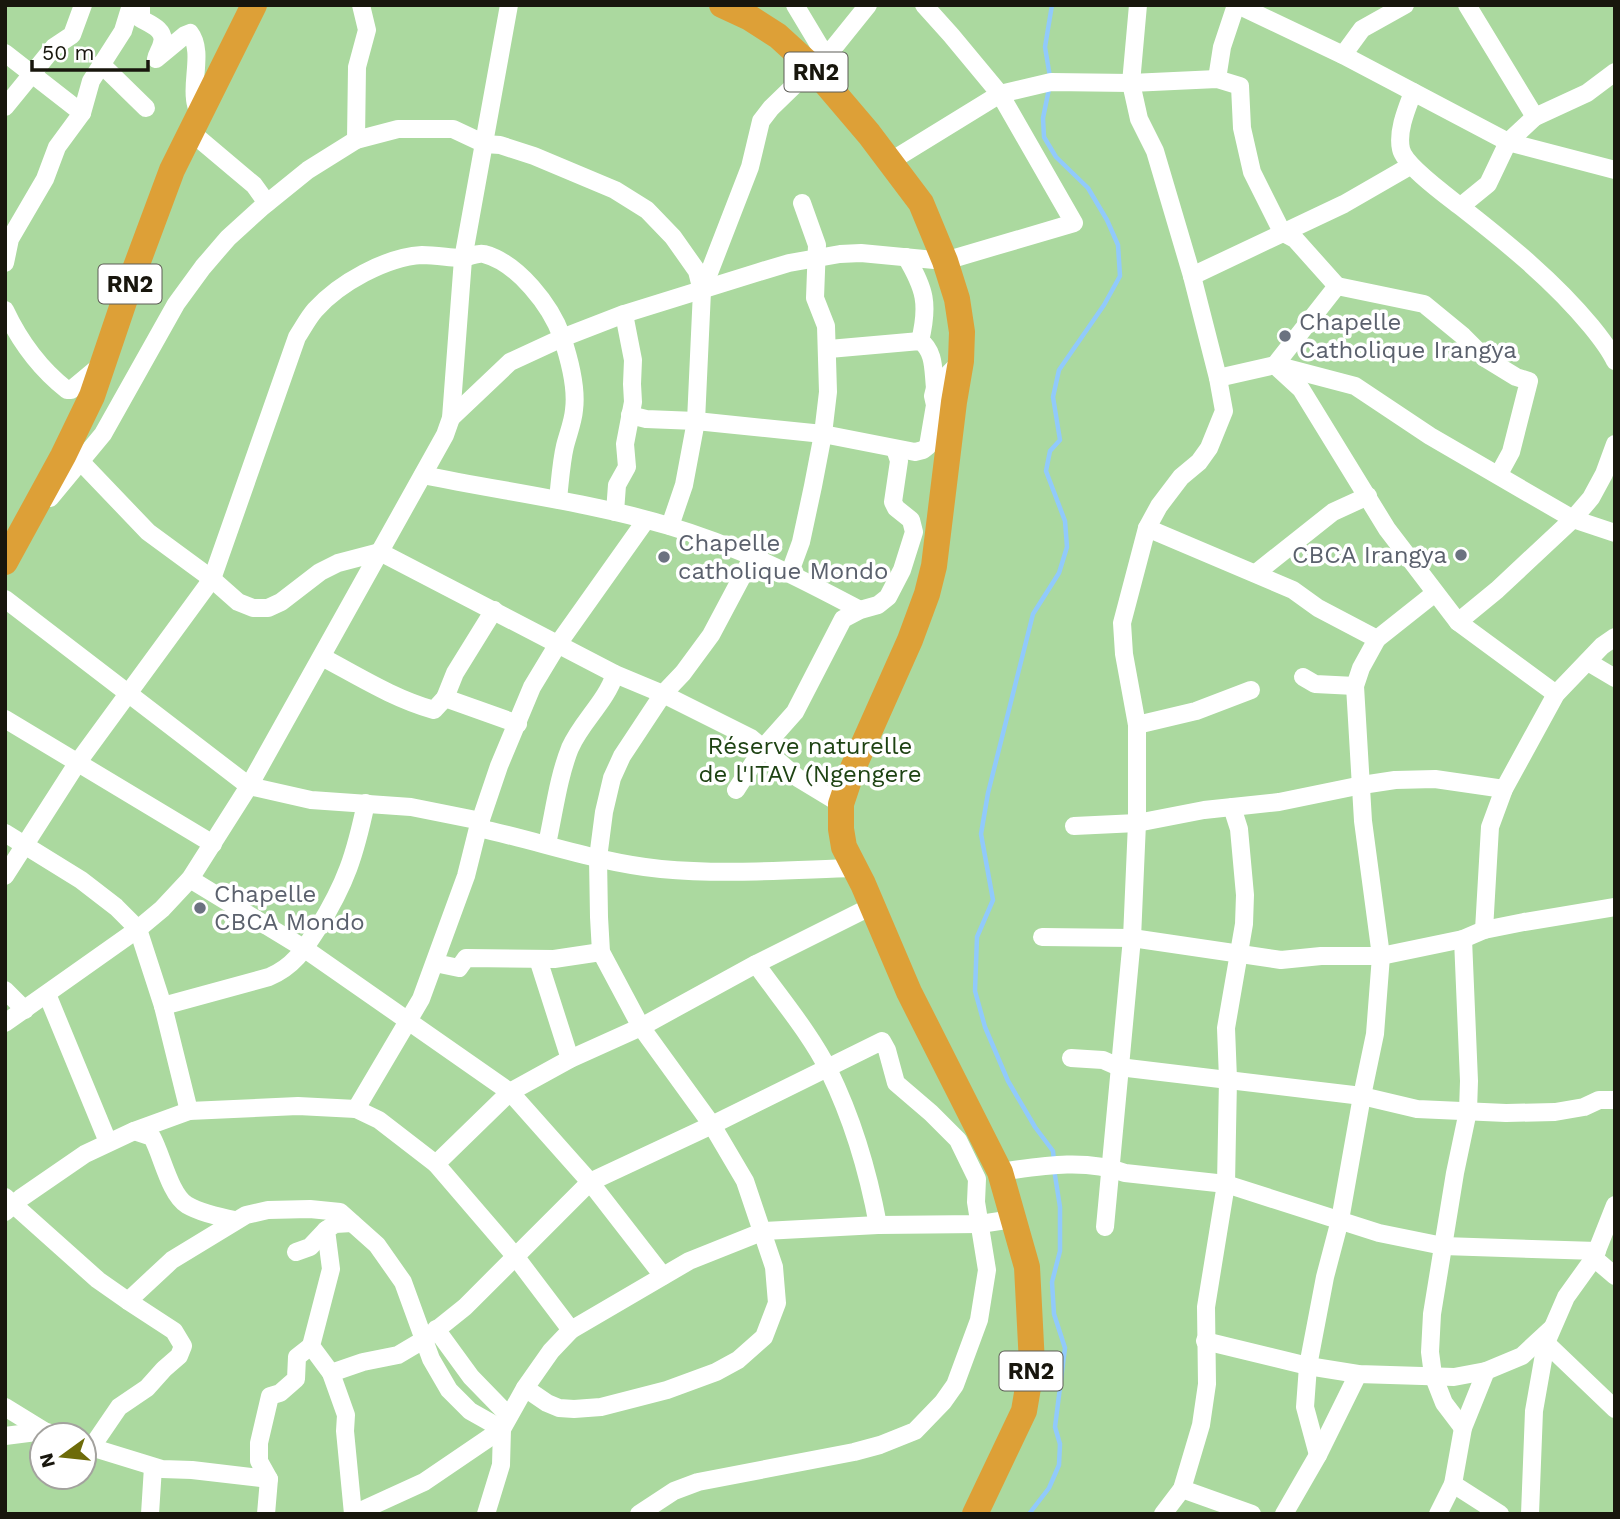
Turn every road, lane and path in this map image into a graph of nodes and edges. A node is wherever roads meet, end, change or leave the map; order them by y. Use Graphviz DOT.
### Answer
graph roads {
  1 [pos="83,5"];
  2 [pos="131,5"];
  3 [pos="141,5"];
  4 [pos="254,5"];
  5 [pos="361,5"];
  6 [pos="509,5"];
  7 [pos="722,5"];
  8 [pos="795,5"];
  9 [pos="868,5"];
  10 [pos="924,5"];
  11 [pos="1138,5"];
  12 [pos="1237,5"];
  13 [pos="1405,5"];
  14 [pos="1467,5"];
  15 [pos="5,53"];
  16 [pos="1343,55"];
  17 [pos="818,61"];
  18 [pos="101,64"];
  19 [pos="1615,72"];
  20 [pos="31,74"];
  21 [pos="1217,79"];
  22 [pos="1130,83"];
  23 [pos="1413,92"];
  24 [pos="1000,94"];
  25 [pos="5,107"];
  26 [pos="146,108"];
  27 [pos="82,113"];
  28 [pos="1535,117"];
  29 [pos="195,123"];
  30 [pos="356,140"];
  31 [pos="1508,142"];
  32 [pos="485,144"];
  33 [pos="891,162"];
  34 [pos="1410,166"];
  35 [pos="1615,170"];
  36 [pos="267,203"];
  37 [pos="802,203"];
  38 [pos="1461,206"];
  39 [pos="1282,232"];
  40 [pos="816,257"];
  41 [pos="906,257"];
  42 [pos="463,258"];
  43 [pos="945,261"];
  44 [pos="5,263"];
  45 [pos="1192,276"];
  46 [pos="1337,286"];
  47 [pos="702,291"];
  48 [pos="5,310"];
  49 [pos="624,314"];
  50 [pos="562,338"];
  51 [pos="920,341"];
  52 [pos="829,349"];
  53 [pos="1613,355"];
  54 [pos="961,360"];
  55 [pos="104,363"];
  56 [pos="1275,365"];
  57 [pos="1218,378"];
  58 [pos="935,388"];
  59 [pos="631,415"];
  60 [pos="452,418"];
  61 [pos="696,421"];
  62 [pos="823,434"];
  63 [pos="1615,444"];
  64 [pos="895,449"];
  65 [pos="81,462"];
  66 [pos="1499,474"];
  67 [pos="423,475"];
  68 [pos="1368,496"];
  69 [pos="558,499"];
  70 [pos="615,512"];
  71 [pos="1573,519"];
  72 [pos="646,520"];
  73 [pos="670,526"];
  74 [pos="1147,528"];
  75 [pos="21,532"];
  76 [pos="1615,533"];
  77 [pos="380,552"];
  78 [pos="753,556"];
  79 [pos="5,562"];
  80 [pos="790,572"];
  81 [pos="1256,573"];
  82 [pos="212,579"];
  83 [pos="1435,593"];
  84 [pos="5,599"];
  85 [pos="494,610"];
  86 [pos="860,610"];
  87 [pos="1458,622"];
  88 [pos="1615,637"];
  89 [pos="1377,639"];
  90 [pos="558,644"];
  91 [pos="322,657"];
  92 [pos="1588,662"];
  93 [pos="615,674"];
  94 [pos="1303,677"];
  95 [pos="1615,678"];
  96 [pos="1355,686"];
  97 [pos="1251,690"];
  98 [pos="128,692"];
  99 [pos="663,694"];
  100 [pos="1556,694"];
  101 [pos="439,704"];
  102 [pos="5,719"];
  103 [pos="518,724"];
  104 [pos="1138,725"];
  105 [pos="763,748"];
  106 [pos="78,762"];
  107 [pos="1362,785"];
  108 [pos="249,786"];
  109 [pos="1504,789"];
  110 [pos="736,790"];
  111 [pos="366,803"];
  112 [pos="841,804"];
  113 [pos="1232,807"];
  114 [pos="1137,823"];
  115 [pos="480,825"];
  116 [pos="1074,826"];
  117 [pos="5,834"];
  118 [pos="213,844"];
  119 [pos="547,844"];
  120 [pos="26,846"];
  121 [pos="598,858"];
  122 [pos="854,868"];
  123 [pos="5,876"];
  124 [pos="190,879"];
  125 [pos="872,906"];
  126 [pos="1615,907"];
  127 [pos="138,929"];
  128 [pos="1484,930"];
  129 [pos="1042,937"];
  130 [pos="1132,938"];
  131 [pos="1463,939"];
  132 [pos="305,949"];
  133 [pos="601,952"];
  134 [pos="1240,952"];
  135 [pos="1381,956"];
  136 [pos="538,959"];
  137 [pos="435,963"];
  138 [pos="756,964"];
  139 [pos="5,990"];
  140 [pos="47,994"];
  141 [pos="163,1006"];
  142 [pos="24,1010"];
  143 [pos="409,1021"];
  144 [pos="5,1023"];
  145 [pos="641,1027"];
  146 [pos="1071,1058"];
  147 [pos="570,1059"];
  148 [pos="1119,1068"];
  149 [pos="828,1069"];
  150 [pos="1228,1079"];
  151 [pos="510,1092"];
  152 [pos="1362,1096"];
  153 [pos="1615,1100"];
  154 [pos="356,1109"];
  155 [pos="190,1111"];
  156 [pos="1468,1111"];
  157 [pos="712,1125"];
  158 [pos="134,1131"];
  159 [pos="108,1142"];
  160 [pos="436,1164"];
  161 [pos="1110,1167"];
  162 [pos="1000,1172"];
  163 [pos="590,1182"];
  164 [pos="1226,1184"];
  165 [pos="7,1204"];
  166 [pos="1615,1205"];
  167 [pos="1013,1219"];
  168 [pos="235,1220"];
  169 [pos="1340,1220"];
  170 [pos="352,1223"];
  171 [pos="980,1224"];
  172 [pos="878,1225"];
  173 [pos="1105,1227"];
  174 [pos="326,1230"];
  175 [pos="764,1231"];
  176 [pos="1443,1246"];
  177 [pos="296,1252"];
  178 [pos="1595,1254"];
  179 [pos="515,1256"];
  180 [pos="663,1276"];
  181 [pos="1615,1276"];
  182 [pos="128,1301"];
  183 [pos="571,1330"];
  184 [pos="430,1334"];
  185 [pos="1548,1336"];
  186 [pos="1205,1341"];
  187 [pos="310,1346"];
  188 [pos="1522,1356"];
  189 [pos="1308,1366"];
  190 [pos="1486,1371"];
  191 [pos="331,1373"];
  192 [pos="1358,1374"];
  193 [pos="1433,1375"];
  194 [pos="1539,1378"];
  195 [pos="525,1388"];
  196 [pos="5,1407"];
  197 [pos="1615,1409"];
  198 [pos="29,1421"];
  199 [pos="505,1423"];
  200 [pos="1463,1428"];
  201 [pos="98,1433"];
  202 [pos="28,1434"];
  203 [pos="5,1436"];
  204 [pos="98,1450"];
  205 [pos="1318,1455"];
  206 [pos="153,1467"];
  207 [pos="269,1479"];
  208 [pos="1453,1484"];
  209 [pos="1182,1489"];
  210 [pos="150,1514"];
  211 [pos="266,1514"];
  212 [pos="354,1514"];
  213 [pos="486,1514"];
  214 [pos="639,1514"];
  215 [pos="975,1514"];
  216 [pos="1163,1514"];
  217 [pos="1252,1514"];
  218 [pos="1284,1514"];
  219 [pos="1438,1514"];
  220 [pos="1500,1514"];
  221 [pos="1531,1514"];
  1 -- 20 [label="street"];
  2 -- 18 [label="street"];
  3 -- 29 [label="street"];
  4 -- 29 [label="highway, RN2"];
  5 -- 30 [label="street"];
  6 -- 32 [label="street"];
  7 -- 17 [label="highway, RN2"];
  8 -- 17 [label="street"];
  9 -- 17 [label="street"];
  10 -- 24 [label="street"];
  11 -- 22 [label="street"];
  12 -- 16 [label="street"];
  12 -- 21 [label="street"];
  13 -- 16 [label="street"];
  14 -- 28 [label="street"];
  15 -- 20 [label="street"];
  16 -- 23 [label="street"];
  17 -- 33 [label="highway, RN2"];
  17 -- 47 [label="street"];
  18 -- 26 [label="street"];
  18 -- 27 [label="street"];
  19 -- 28 [label="street"];
  20 -- 25 [label="street"];
  20 -- 27 [label="street"];
  21 -- 22 [label="street"];
  21 -- 39 [label="street"];
  22 -- 24 [label="street"];
  22 -- 45 [label="street"];
  23 -- 31 [label="street"];
  23 -- 34 [label="street"];
  24 -- 33 [label="street"];
  24 -- 43 [label="street"];
  27 -- 44 [label="street"];
  28 -- 31 [label="street"];
  29 -- 36 [label="street"];
  29 -- 55 [label="highway, RN2"];
  30 -- 32 [label="street"];
  30 -- 36 [label="street"];
  31 -- 35 [label="street"];
  31 -- 38 [label="street"];
  32 -- 42 [label="street"];
  32 -- 47 [label="street"];
  33 -- 43 [label="highway, RN2"];
  34 -- 38 [label="street"];
  34 -- 39 [label="street"];
  36 -- 65 [label="street"];
  37 -- 40 [label="street"];
  38 -- 53 [label="street"];
  39 -- 45 [label="street"];
  39 -- 46 [label="street"];
  40 -- 41 [label="street"];
  40 -- 47 [label="street"];
  40 -- 52 [label="street"];
  41 -- 43 [label="street"];
  41 -- 51 [label="street"];
  42 -- 50 [label="street"];
  42 -- 60 [label="street"];
  42 -- 82 [label="street"];
  43 -- 54 [label="highway, RN2"];
  45 -- 57 [label="street"];
  46 -- 56 [label="street"];
  46 -- 66 [label="street"];
  47 -- 49 [label="street"];
  47 -- 61 [label="street"];
  48 -- 55 [label="street"];
  49 -- 50 [label="street"];
  49 -- 59 [label="street"];
  50 -- 60 [label="street"];
  50 -- 69 [label="street"];
  51 -- 52 [label="street"];
  51 -- 58 [label="street"];
  52 -- 62 [label="street"];
  54 -- 58 [label="street"];
  54 -- 112 [label="highway, RN2"];
  55 -- 75 [label="highway, RN2"];
  56 -- 57 [label="street"];
  56 -- 66 [label="street"];
  56 -- 68 [label="street"];
  57 -- 74 [label="street"];
  58 -- 64 [label="street"];
  59 -- 61 [label="street"];
  59 -- 70 [label="street"];
  60 -- 67 [label="street"];
  61 -- 62 [label="street"];
  61 -- 73 [label="street"];
  62 -- 64 [label="street"];
  62 -- 80 [label="street"];
  63 -- 71 [label="street"];
  64 -- 86 [label="street"];
  65 -- 75 [label="street"];
  65 -- 82 [label="street"];
  66 -- 71 [label="street"];
  67 -- 69 [label="street"];
  67 -- 77 [label="street"];
  68 -- 81 [label="street"];
  68 -- 83 [label="street"];
  69 -- 70 [label="street"];
  70 -- 72 [label="street"];
  71 -- 76 [label="street"];
  71 -- 87 [label="street"];
  72 -- 73 [label="street"];
  72 -- 90 [label="street"];
  73 -- 78 [label="street"];
  74 -- 81 [label="street"];
  74 -- 104 [label="street"];
  75 -- 79 [label="highway, RN2"];
  77 -- 82 [label="street"];
  77 -- 85 [label="street"];
  77 -- 91 [label="street"];
  78 -- 80 [label="street"];
  78 -- 99 [label="street"];
  80 -- 86 [label="street"];
  81 -- 89 [label="street"];
  82 -- 98 [label="street"];
  83 -- 87 [label="street"];
  83 -- 89 [label="street"];
  84 -- 98 [label="street"];
  85 -- 90 [label="street"];
  85 -- 101 [label="street"];
  86 -- 105 [label="street"];
  87 -- 100 [label="street"];
  88 -- 92 [label="street"];
  89 -- 96 [label="street"];
  90 -- 93 [label="street"];
  90 -- 103 [label="street"];
  91 -- 101 [label="street"];
  91 -- 108 [label="street"];
  92 -- 95 [label="street"];
  92 -- 100 [label="street"];
  93 -- 99 [label="street"];
  93 -- 119 [label="street"];
  94 -- 96 [label="street"];
  96 -- 107 [label="street"];
  97 -- 104 [label="street"];
  98 -- 106 [label="street"];
  98 -- 108 [label="street"];
  99 -- 105 [label="street"];
  99 -- 121 [label="street"];
  100 -- 109 [label="street"];
  101 -- 103 [label="street"];
  102 -- 106 [label="street"];
  103 -- 115 [label="street"];
  104 -- 114 [label="street"];
  105 -- 110 [label="street"];
  105 -- 112 [label="street"];
  106 -- 118 [label="street"];
  106 -- 120 [label="street"];
  107 -- 109 [label="street"];
  107 -- 113 [label="street"];
  107 -- 135 [label="street"];
  108 -- 111 [label="street"];
  108 -- 118 [label="street"];
  109 -- 128 [label="street"];
  111 -- 115 [label="street"];
  111 -- 132 [label="street"];
  112 -- 122 [label="highway, RN2"];
  113 -- 114 [label="street"];
  113 -- 134 [label="street"];
  114 -- 116 [label="street"];
  114 -- 130 [label="street"];
  115 -- 119 [label="street"];
  115 -- 137 [label="street"];
  117 -- 120 [label="street"];
  118 -- 124 [label="street"];
  119 -- 121 [label="street"];
  120 -- 123 [label="street"];
  120 -- 127 [label="street"];
  121 -- 122 [label="street"];
  121 -- 133 [label="street"];
  122 -- 125 [label="highway, RN2"];
  124 -- 127 [label="street"];
  124 -- 132 [label="street"];
  125 -- 138 [label="street"];
  125 -- 162 [label="highway, RN2"];
  126 -- 128 [label="street"];
  127 -- 140 [label="street"];
  127 -- 141 [label="street"];
  128 -- 131 [label="street"];
  129 -- 130 [label="street"];
  130 -- 134 [label="street"];
  130 -- 148 [label="street"];
  131 -- 135 [label="street"];
  131 -- 156 [label="street"];
  132 -- 141 [label="street"];
  132 -- 143 [label="street"];
  133 -- 136 [label="street"];
  133 -- 145 [label="street"];
  134 -- 135 [label="street"];
  134 -- 150 [label="street"];
  135 -- 152 [label="street"];
  136 -- 137 [label="street"];
  136 -- 147 [label="street"];
  137 -- 143 [label="street"];
  138 -- 145 [label="street"];
  138 -- 149 [label="street"];
  139 -- 142 [label="street"];
  140 -- 142 [label="street"];
  140 -- 159 [label="street"];
  141 -- 155 [label="street"];
  142 -- 144 [label="street"];
  143 -- 151 [label="street"];
  143 -- 154 [label="street"];
  145 -- 147 [label="street"];
  145 -- 157 [label="street"];
  146 -- 148 [label="street"];
  147 -- 151 [label="street"];
  148 -- 150 [label="street"];
  148 -- 161 [label="street"];
  149 -- 157 [label="street"];
  149 -- 171 [label="street"];
  149 -- 172 [label="street"];
  150 -- 152 [label="street"];
  150 -- 164 [label="street"];
  151 -- 160 [label="street"];
  151 -- 163 [label="street"];
  152 -- 156 [label="street"];
  152 -- 169 [label="street"];
  153 -- 156 [label="street"];
  154 -- 155 [label="street"];
  154 -- 160 [label="street"];
  155 -- 158 [label="street"];
  156 -- 176 [label="street"];
  157 -- 163 [label="street"];
  157 -- 175 [label="street"];
  158 -- 159 [label="street"];
  158 -- 168 [label="street"];
  159 -- 165 [label="street"];
  160 -- 179 [label="street"];
  161 -- 162 [label="street"];
  161 -- 164 [label="street"];
  161 -- 173 [label="street"];
  162 -- 167 [label="highway, RN2"];
  163 -- 179 [label="street"];
  163 -- 180 [label="street"];
  164 -- 169 [label="street"];
  164 -- 186 [label="street"];
  165 -- 182 [label="street"];
  166 -- 178 [label="street"];
  167 -- 171 [label="street"];
  167 -- 215 [label="highway, RN2"];
  168 -- 170 [label="street"];
  168 -- 182 [label="street"];
  169 -- 176 [label="street"];
  169 -- 189 [label="street"];
  170 -- 174 [label="street"];
  170 -- 184 [label="street"];
  171 -- 172 [label="street"];
  171 -- 214 [label="street"];
  172 -- 175 [label="street"];
  174 -- 177 [label="street"];
  174 -- 187 [label="street"];
  175 -- 180 [label="street"];
  175 -- 195 [label="street"];
  176 -- 178 [label="street"];
  176 -- 193 [label="street"];
  178 -- 181 [label="street"];
  178 -- 185 [label="street"];
  179 -- 183 [label="street"];
  179 -- 184 [label="street"];
  180 -- 183 [label="street"];
  182 -- 201 [label="street"];
  183 -- 195 [label="street"];
  184 -- 191 [label="street"];
  184 -- 199 [label="street"];
  184 -- 199 [label="street"];
  185 -- 188 [label="street"];
  185 -- 194 [label="street"];
  185 -- 197 [label="street"];
  186 -- 189 [label="street"];
  186 -- 209 [label="street"];
  187 -- 191 [label="street"];
  187 -- 207 [label="street"];
  188 -- 190 [label="street"];
  188 -- 194 [label="street"];
  189 -- 192 [label="street"];
  189 -- 205 [label="street"];
  190 -- 193 [label="street"];
  190 -- 200 [label="street"];
  191 -- 212 [label="street"];
  192 -- 193 [label="street"];
  192 -- 205 [label="street"];
  193 -- 200 [label="street"];
  194 -- 221 [label="street"];
  195 -- 199 [label="street"];
  196 -- 198 [label="street"];
  199 -- 212 [label="street"];
  199 -- 213 [label="street"];
  200 -- 208 [label="street"];
  202 -- 203 [label="street"];
  204 -- 206 [label="street"];
  205 -- 218 [label="street"];
  206 -- 207 [label="street"];
  206 -- 210 [label="street"];
  207 -- 211 [label="street"];
  208 -- 219 [label="street"];
  208 -- 220 [label="street"];
  209 -- 216 [label="street"];
  209 -- 217 [label="street"];
}
